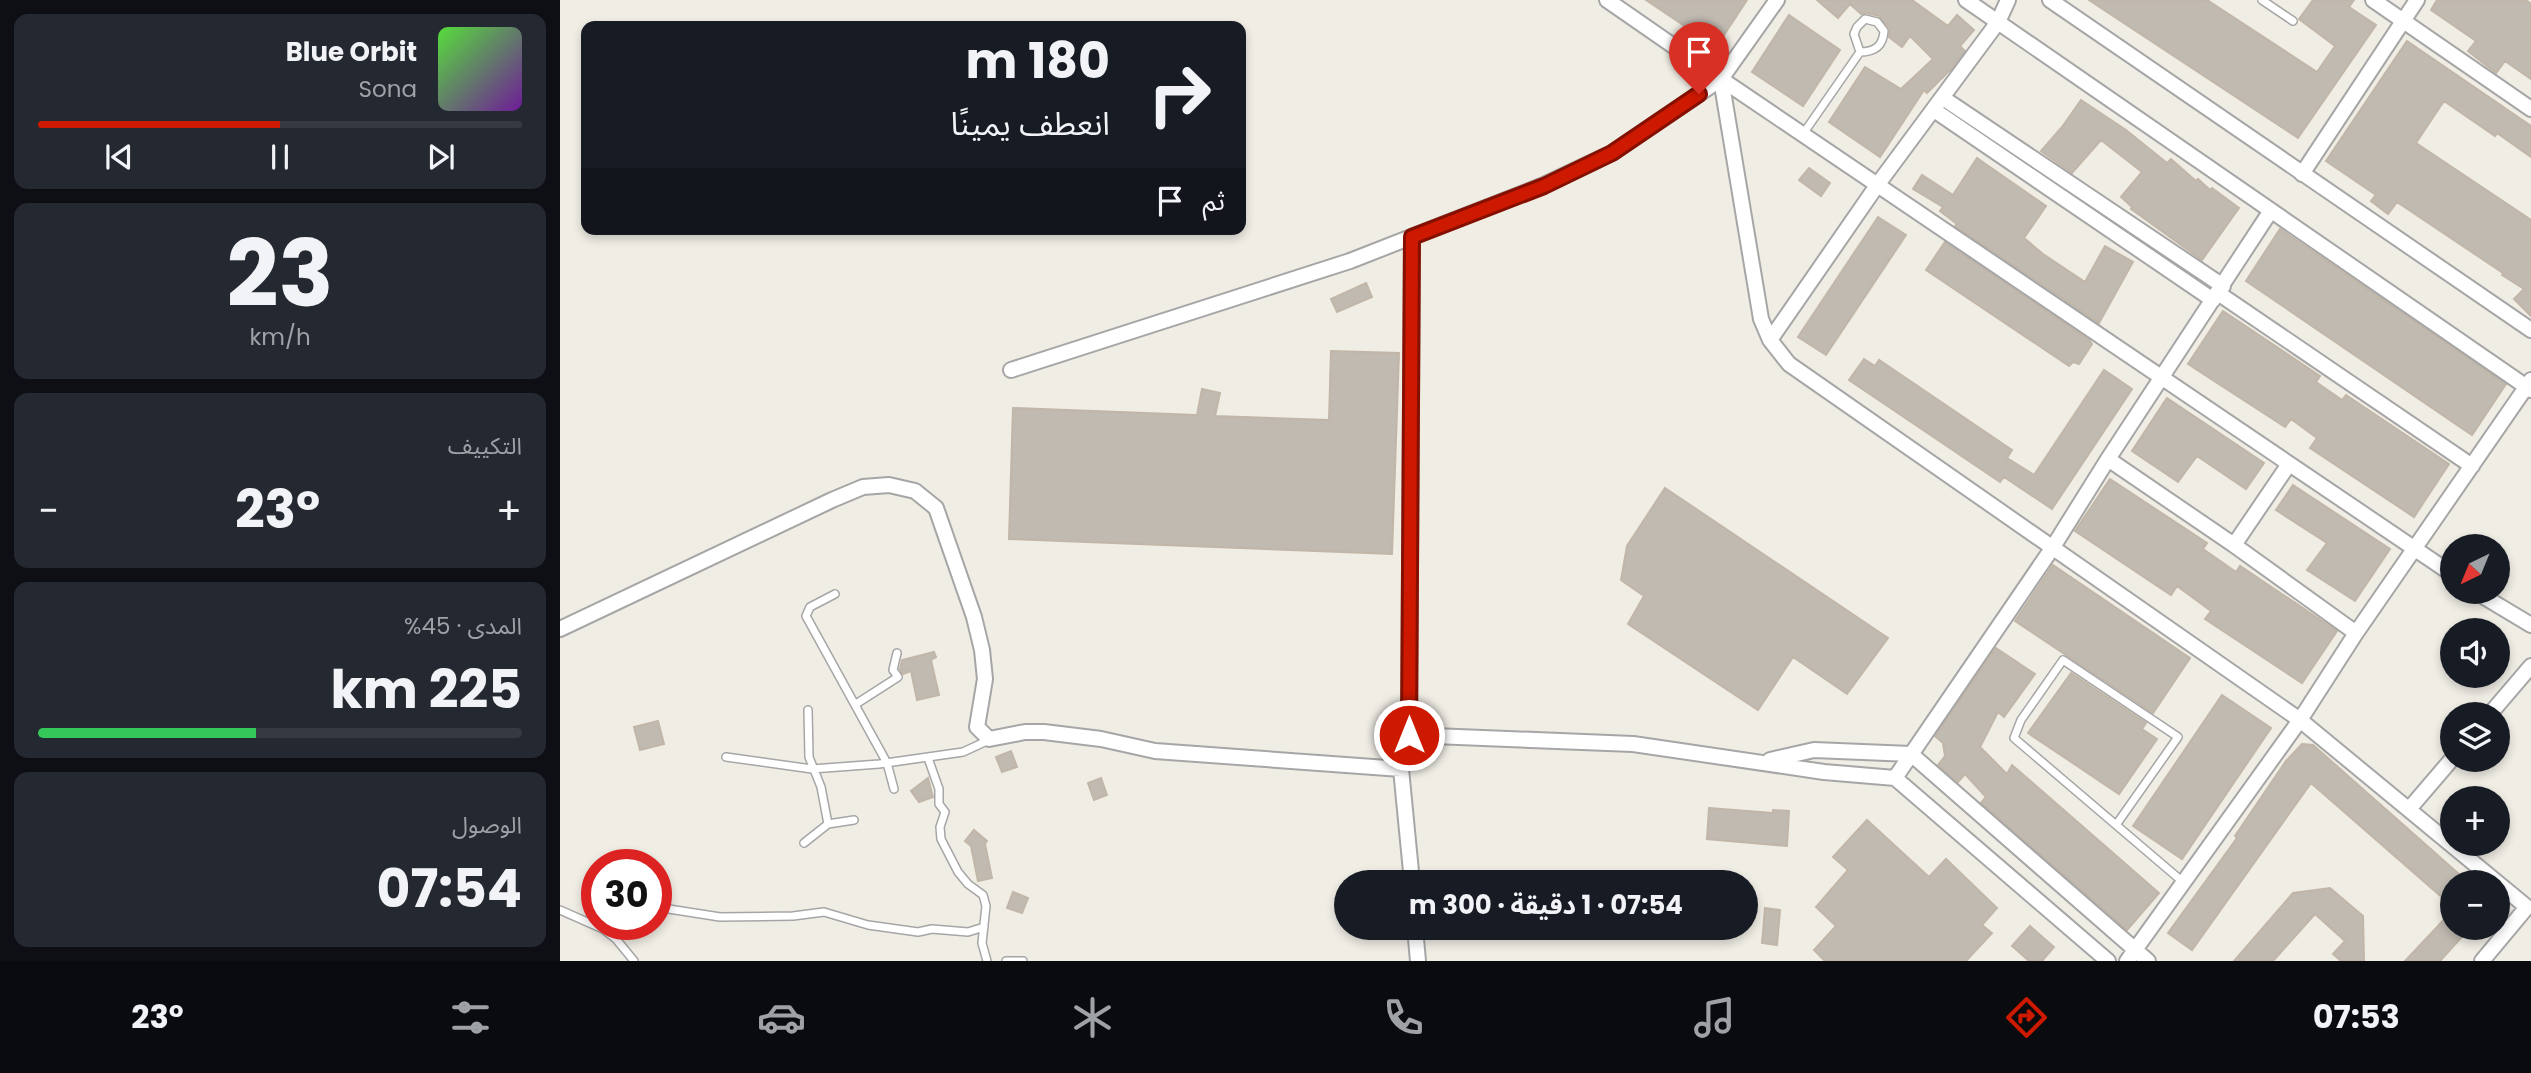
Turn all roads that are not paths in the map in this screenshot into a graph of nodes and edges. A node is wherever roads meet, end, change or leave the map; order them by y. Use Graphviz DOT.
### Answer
graph roads {
  1 [pos="1607,0"];
  2 [pos="1777,0"];
  3 [pos="1966,0"];
  4 [pos="2008,0"];
  5 [pos="2050,0"];
  6 [pos="2262,0"];
  7 [pos="2373,0"];
  8 [pos="2417,0"];
  9 [pos="2402,20"];
  10 [pos="2293,21"];
  11 [pos="1998,22"];
  12 [pos="1860,52"];
  13 [pos="1721,79"];
  14 [pos="1943,97"];
  15 [pos="2531,109"];
  16 [pos="1934,110"];
  17 [pos="1803,134"];
  18 [pos="2302,174"];
  19 [pos="1878,184"];
  20 [pos="2270,212"];
  21 [pos="1412,237"];
  22 [pos="2218,293"];
  23 [pos="2531,330"];
  24 [pos="1770,340"];
  25 [pos="1011,369"];
  26 [pos="2162,377"];
  27 [pos="2530,386"];
  28 [pos="2108,459"];
  29 [pos="2289,464"];
  30 [pos="2472,466"];
  31 [pos="2234,545"];
  32 [pos="2053,547"];
  33 [pos="2414,548"];
  34 [pos="2440,566"];
  35 [pos="835,594"];
  36 [pos="2496,604"];
  37 [pos="2531,625"];
  38 [pos="560,629"];
  39 [pos="2356,633"];
  40 [pos="897,653"];
  41 [pos="2531,666"];
  42 [pos="2500,702"];
  43 [pos="856,704"];
  44 [pos="808,710"];
  45 [pos="2300,720"];
  46 [pos="1409,735"];
  47 [pos="989,739"];
  48 [pos="1911,754"];
  49 [pos="726,757"];
  50 [pos="928,758"];
  51 [pos="1762,762"];
  52 [pos="887,763"];
  53 [pos="812,769"];
  54 [pos="1401,769"];
  55 [pos="2441,772"];
  56 [pos="1895,778"];
  57 [pos="894,789"];
  58 [pos="2410,808"];
  59 [pos="854,820"];
  60 [pos="828,824"];
  61 [pos="2116,825"];
  62 [pos="804,843"];
  63 [pos="1411,870"];
  64 [pos="2183,882"];
  65 [pos="560,910"];
  66 [pos="672,910"];
  67 [pos="984,927"];
  68 [pos="1416,940"];
  69 [pos="2132,955"];
  70 [pos="634,961"];
  71 [pos="987,961"];
  72 [pos="1006,961"];
  73 [pos="1023,961"];
  74 [pos="1418,961"];
  75 [pos="2108,961"];
  76 [pos="2148,961"];
  77 [pos="2482,961"];
  1 -- 13 [label="street"];
  2 -- 13 [label="street"];
  3 -- 11 [label="street"];
  4 -- 11 [label="street"];
  5 -- 18 [label="street"];
  6 -- 10 [label="lane"];
  7 -- 9 [label="street"];
  8 -- 9 [label="street"];
  9 -- 15 [label="street"];
  9 -- 18 [label="street"];
  11 -- 14 [label="street"];
  11 -- 20 [label="street"];
  12 -- 12 [label="lane"];
  12 -- 17 [label="lane"];
  13 -- 17 [label="street"];
  13 -- 21 [label="street"];
  13 -- 24 [label="street"];
  14 -- 16 [label="street"];
  14 -- 22 [label="street"];
  16 -- 19 [label="street"];
  16 -- 22 [label="street"];
  17 -- 19 [label="street"];
  18 -- 23 [label="street"];
  19 -- 24 [label="street"];
  19 -- 26 [label="street"];
  20 -- 22 [label="street"];
  20 -- 27 [label="street"];
  21 -- 25 [label="street"];
  21 -- 46 [label="street"];
  22 -- 26 [label="street"];
  22 -- 30 [label="street"];
  24 -- 32 [label="street"];
  26 -- 28 [label="street"];
  26 -- 29 [label="street"];
  27 -- 30 [label="street"];
  28 -- 31 [label="street"];
  28 -- 32 [label="street"];
  29 -- 31 [label="street"];
  29 -- 33 [label="street"];
  30 -- 33 [label="street"];
  31 -- 39 [label="street"];
  32 -- 45 [label="street"];
  32 -- 48 [label="street"];
  33 -- 34 [label="street"];
  33 -- 39 [label="street"];
  35 -- 43 [label="lane"];
  36 -- 37 [label="street"];
  38 -- 47 [label="street"];
  39 -- 45 [label="street"];
  40 -- 43 [label="lane"];
  41 -- 42 [label="street"];
  43 -- 52 [label="lane"];
  44 -- 53 [label="lane"];
  45 -- 58 [label="street"];
  45 -- 64 [label="street"];
  46 -- 51 [label="street"];
  46 -- 54 [label="street"];
  47 -- 50 [label="lane"];
  47 -- 54 [label="street"];
  48 -- 51 [label="street"];
  48 -- 56 [label="street"];
  48 -- 69 [label="street"];
  49 -- 53 [label="lane"];
  50 -- 52 [label="lane"];
  50 -- 67 [label="lane"];
  51 -- 56 [label="street"];
  52 -- 53 [label="lane"];
  52 -- 57 [label="lane"];
  53 -- 60 [label="lane"];
  54 -- 63 [label="street"];
  55 -- 58 [label="street"];
  56 -- 75 [label="street"];
  58 -- 77 [label="street"];
  59 -- 60 [label="lane"];
  60 -- 62 [label="lane"];
  61 -- 61 [label="lane"];
  61 -- 64 [label="lane"];
  64 -- 69 [label="street"];
  65 -- 70 [label="lane"];
  66 -- 67 [label="lane"];
  67 -- 71 [label="lane"];
  68 -- 74 [label="street"];
  69 -- 76 [label="street"];
  72 -- 73 [label="lane"];
}
